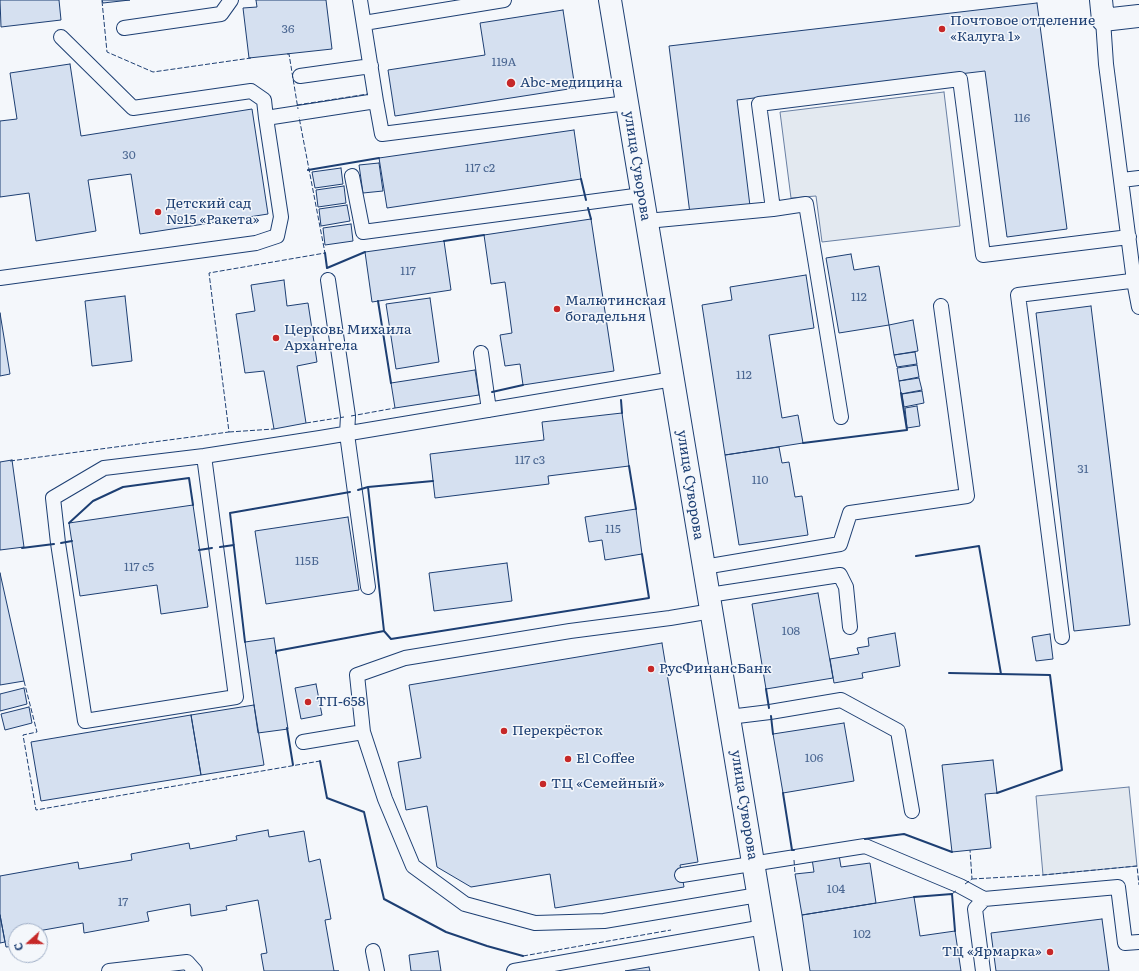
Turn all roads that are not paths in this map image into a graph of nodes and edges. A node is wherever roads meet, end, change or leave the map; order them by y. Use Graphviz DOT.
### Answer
graph roads {
  1 [pos="231,0"];
  2 [pos="360,0"];
  3 [pos="504,0"];
  4 [pos="610,0"];
  5 [pos="1102,10"];
  6 [pos="1139,16"];
  7 [pos="364,23"];
  8 [pos="124,28"];
  9 [pos="61,37"];
  10 [pos="371,66"];
  11 [pos="300,76"];
  12 [pos="376,101"];
  13 [pos="627,103"];
  14 [pos="266,118"];
  15 [pos="352,176"];
  16 [pos="1139,178"];
  17 [pos="1122,180"];
  18 [pos="642,194"];
  19 [pos="773,209"];
  20 [pos="646,221"];
  21 [pos="1128,237"];
  22 [pos="0,278"];
  23 [pos="328,280"];
  24 [pos="1136,280"];
  25 [pos="1139,303"];
  26 [pos="941,306"];
  27 [pos="1139,307"];
  28 [pos="481,353"];
  29 [pos="673,379"];
  30 [pos="489,410"];
  31 [pos="841,417"];
  32 [pos="347,434"];
  33 [pos="204,456"];
  34 [pos="704,567"];
  35 [pos="368,586"];
  36 [pos="710,603"];
  37 [pos="850,627"];
  38 [pos="1062,637"];
  39 [pos="729,717"];
  40 [pos="363,732"];
  41 [pos="303,742"];
  42 [pos="912,810"];
  43 [pos="753,863"];
  44 [pos="682,874"];
  45 [pos="758,895"];
  46 [pos="984,899"];
  47 [pos="764,927"];
  48 [pos="1139,942"];
  49 [pos="373,951"];
  50 [pos="109,971"];
  51 [pos="195,971"];
  52 [pos="377,971"];
  53 [pos="514,971"];
  54 [pos="771,971"];
  55 [pos="983,971"];
  1 -- 8 [label="lane"];
  2 -- 7 [label="lane"];
  3 -- 7 [label="lane"];
  4 -- 13 [label="street, улица Суворова"];
  5 -- 6 [label="street"];
  5 -- 17 [label="lane"];
  7 -- 10 [label="lane"];
  9 -- 14 [label="lane"];
  10 -- 11 [label="lane"];
  10 -- 12 [label="lane"];
  12 -- 13 [label="lane"];
  12 -- 14 [label="lane"];
  13 -- 18 [label="street, улица Суворова"];
  14 -- 22 [label="lane"];
  15 -- 18 [label="lane"];
  16 -- 17 [label="lane"];
  17 -- 21 [label="lane"];
  18 -- 20 [label="street, улица Суворова"];
  19 -- 20 [label="lane"];
  19 -- 21 [label="lane"];
  19 -- 31 [label="lane"];
  20 -- 29 [label="street, улица Суворова"];
  21 -- 24 [label="lane"];
  23 -- 32 [label="lane"];
  24 -- 25 [label="lane"];
  24 -- 38 [label="lane"];
  25 -- 27 [label="lane"];
  26 -- 34 [label="lane"];
  28 -- 30 [label="lane"];
  29 -- 30 [label="lane"];
  29 -- 34 [label="street, улица Суворова"];
  30 -- 32 [label="lane"];
  32 -- 33 [label="lane"];
  32 -- 35 [label="lane"];
  33 -- 33 [label="lane"];
  34 -- 36 [label="street, улица Суворова"];
  36 -- 37 [label="lane"];
  36 -- 39 [label="street, улица Суворова"];
  36 -- 40 [label="lane"];
  39 -- 42 [label="lane"];
  39 -- 43 [label="street, улица Суворова"];
  40 -- 41 [label="lane"];
  40 -- 45 [label="lane"];
  43 -- 44 [label="lane"];
  43 -- 45 [label="street, улица Суворова"];
  43 -- 46 [label="lane"];
  45 -- 47 [label="street, улица Суворова"];
  46 -- 48 [label="lane"];
  46 -- 55 [label="lane"];
  47 -- 53 [label="lane"];
  47 -- 54 [label="street, улица Суворова"];
  49 -- 52 [label="lane"];
  50 -- 51 [label="lane"];
}
